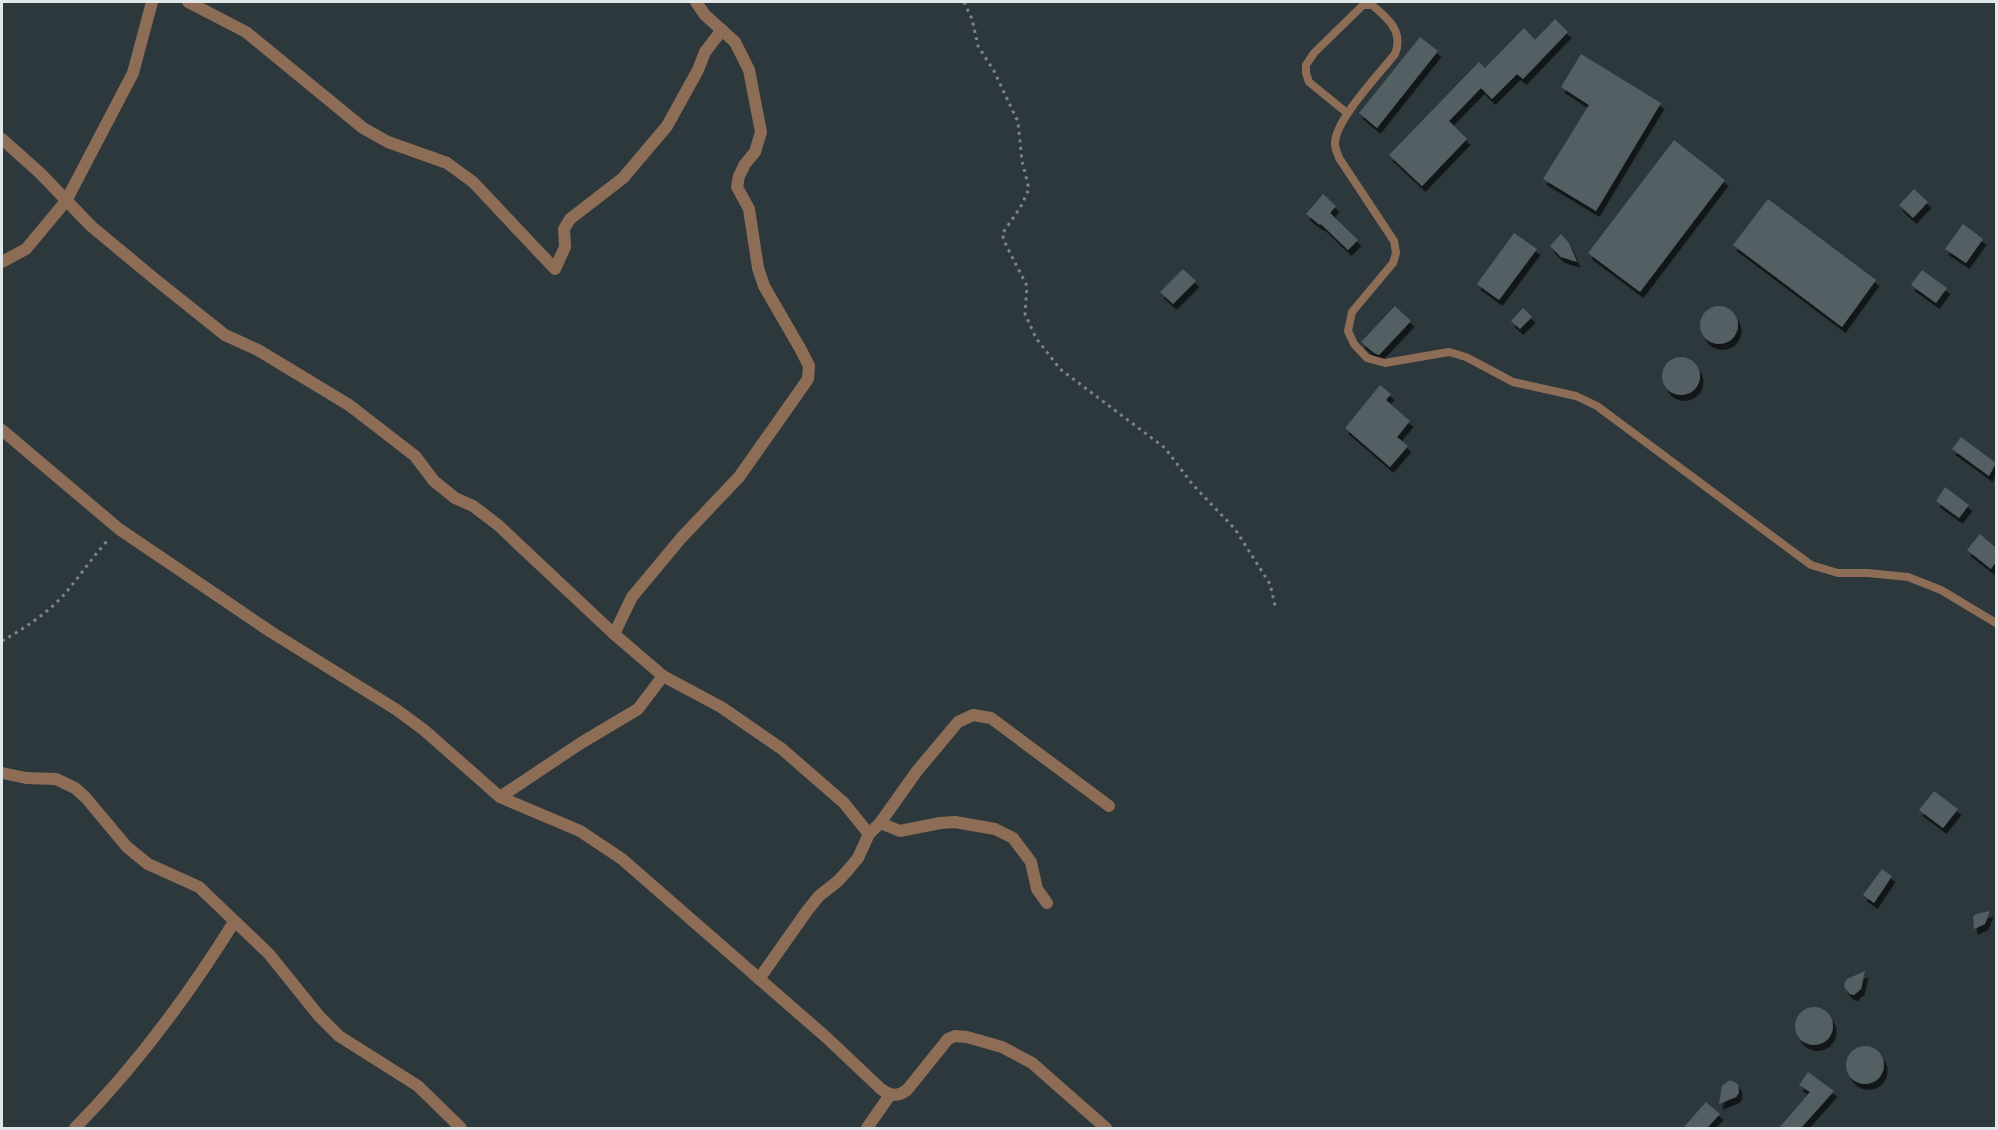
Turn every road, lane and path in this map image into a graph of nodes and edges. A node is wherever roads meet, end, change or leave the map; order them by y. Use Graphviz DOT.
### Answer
graph roads {
  1 [pos="152,2"];
  2 [pos="188,2"];
  3 [pos="696,2"];
  4 [pos="964,2"];
  5 [pos="722,30"];
  6 [pos="1347,113"];
  7 [pos="2,139"];
  8 [pos="66,201"];
  9 [pos="2,262"];
  10 [pos="2,430"];
  11 [pos="119,529"];
  12 [pos="1276,610"];
  13 [pos="1996,623"];
  14 [pos="614,634"];
  15 [pos="2,641"];
  16 [pos="663,676"];
  17 [pos="2,773"];
  18 [pos="500,797"];
  19 [pos="1109,807"];
  20 [pos="880,823"];
  21 [pos="869,834"];
  22 [pos="1047,903"];
  23 [pos="234,922"];
  24 [pos="759,979"];
  25 [pos="890,1095"];
  26 [pos="75,1128"];
  27 [pos="461,1128"];
  28 [pos="867,1128"];
  29 [pos="1106,1128"];
  1 -- 8 [label="street"];
  2 -- 5 [label="street"];
  3 -- 5 [label="street"];
  4 -- 12 [label="path"];
  5 -- 14 [label="street"];
  6 -- 6 [label="lane"];
  6 -- 13 [label="lane"];
  7 -- 8 [label="street"];
  8 -- 9 [label="street"];
  8 -- 14 [label="street"];
  10 -- 11 [label="street"];
  11 -- 15 [label="path"];
  11 -- 18 [label="street"];
  14 -- 16 [label="street"];
  16 -- 18 [label="street"];
  16 -- 21 [label="street"];
  17 -- 23 [label="street"];
  18 -- 24 [label="street"];
  19 -- 20 [label="street"];
  20 -- 21 [label="street"];
  20 -- 22 [label="street"];
  21 -- 24 [label="street"];
  23 -- 26 [label="street"];
  23 -- 27 [label="street"];
  24 -- 25 [label="street"];
  25 -- 28 [label="street"];
  25 -- 29 [label="street"];
}
